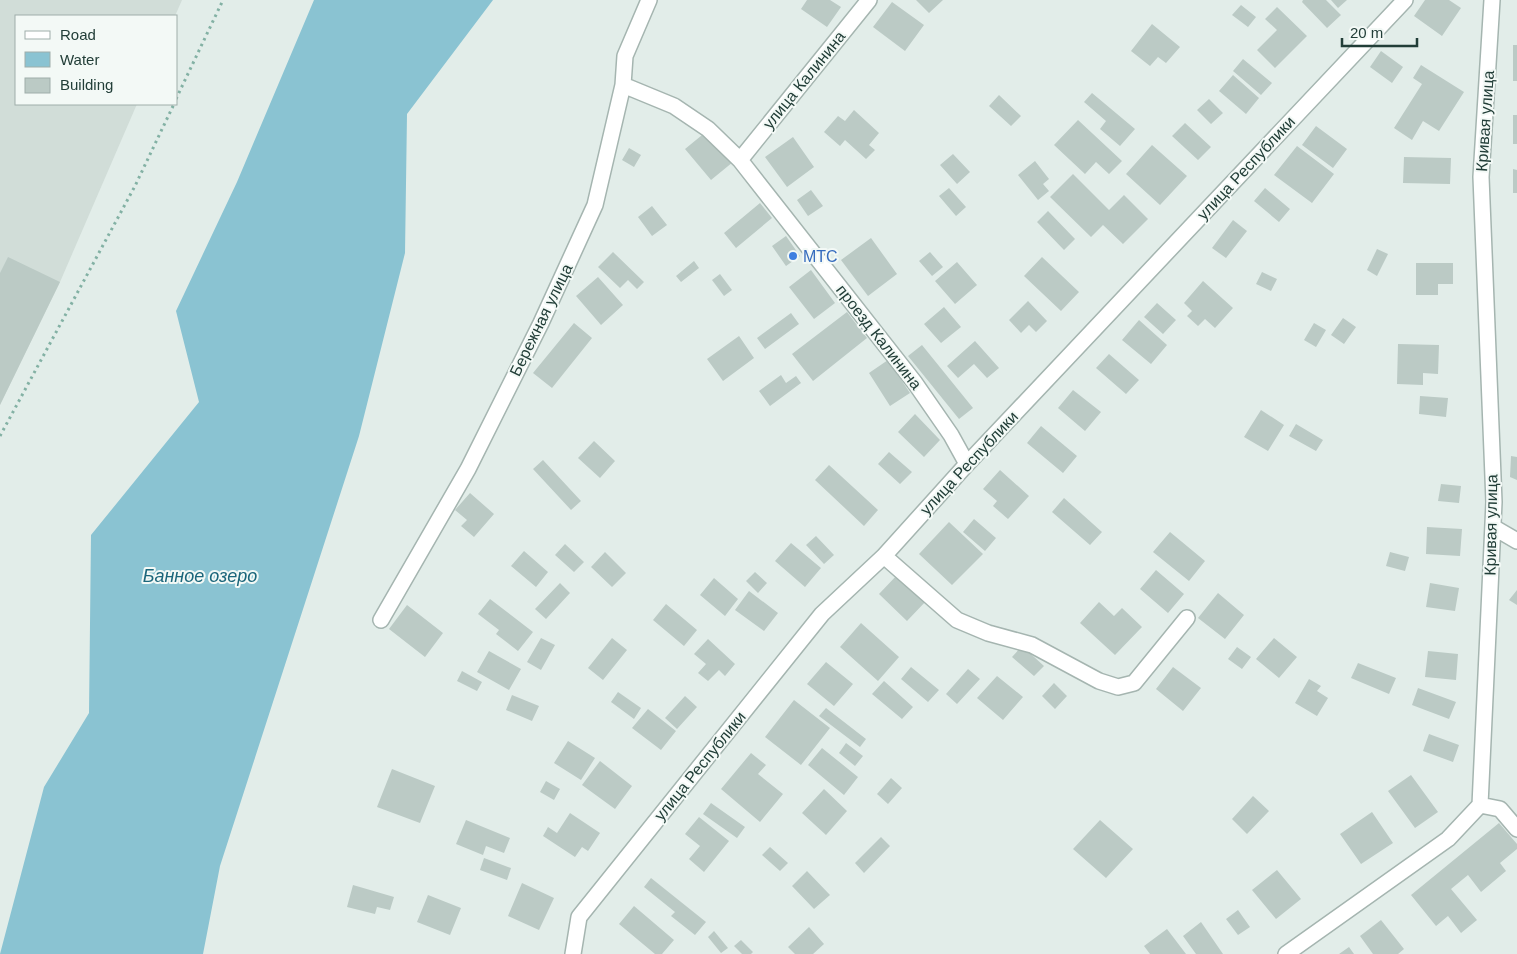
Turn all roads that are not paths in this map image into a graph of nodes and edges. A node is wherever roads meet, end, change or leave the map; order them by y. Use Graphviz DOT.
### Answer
graph roads {
  1 [pos="649,0"];
  2 [pos="869,0"];
  3 [pos="1405,0"];
  4 [pos="1492,0"];
  5 [pos="623,85"];
  6 [pos="740,160"];
  7 [pos="967,464"];
  8 [pos="1493,527"];
  9 [pos="1517,541"];
  10 [pos="884,556"];
  11 [pos="1187,618"];
  12 [pos="380,620"];
  13 [pos="1480,805"];
  14 [pos="1517,829"];
  15 [pos="573,954"];
  16 [pos="1286,954"];
  1 -- 5 [label="street, Бережная улица"];
  2 -- 6 [label="street, улица Калинина"];
  3 -- 7 [label="street, улица Республики"];
  4 -- 8 [label="street, Кривая улица"];
  5 -- 6 [label="street, проезд Калинина"];
  5 -- 12 [label="street, Бережная улица"];
  6 -- 7 [label="street, проезд Калинина"];
  7 -- 10 [label="street, улица Республики"];
  8 -- 9 [label="street"];
  8 -- 13 [label="street, Кривая улица"];
  10 -- 11 [label="street"];
  10 -- 15 [label="street, улица Республики"];
  13 -- 14 [label="street"];
  13 -- 16 [label="street"];
}
